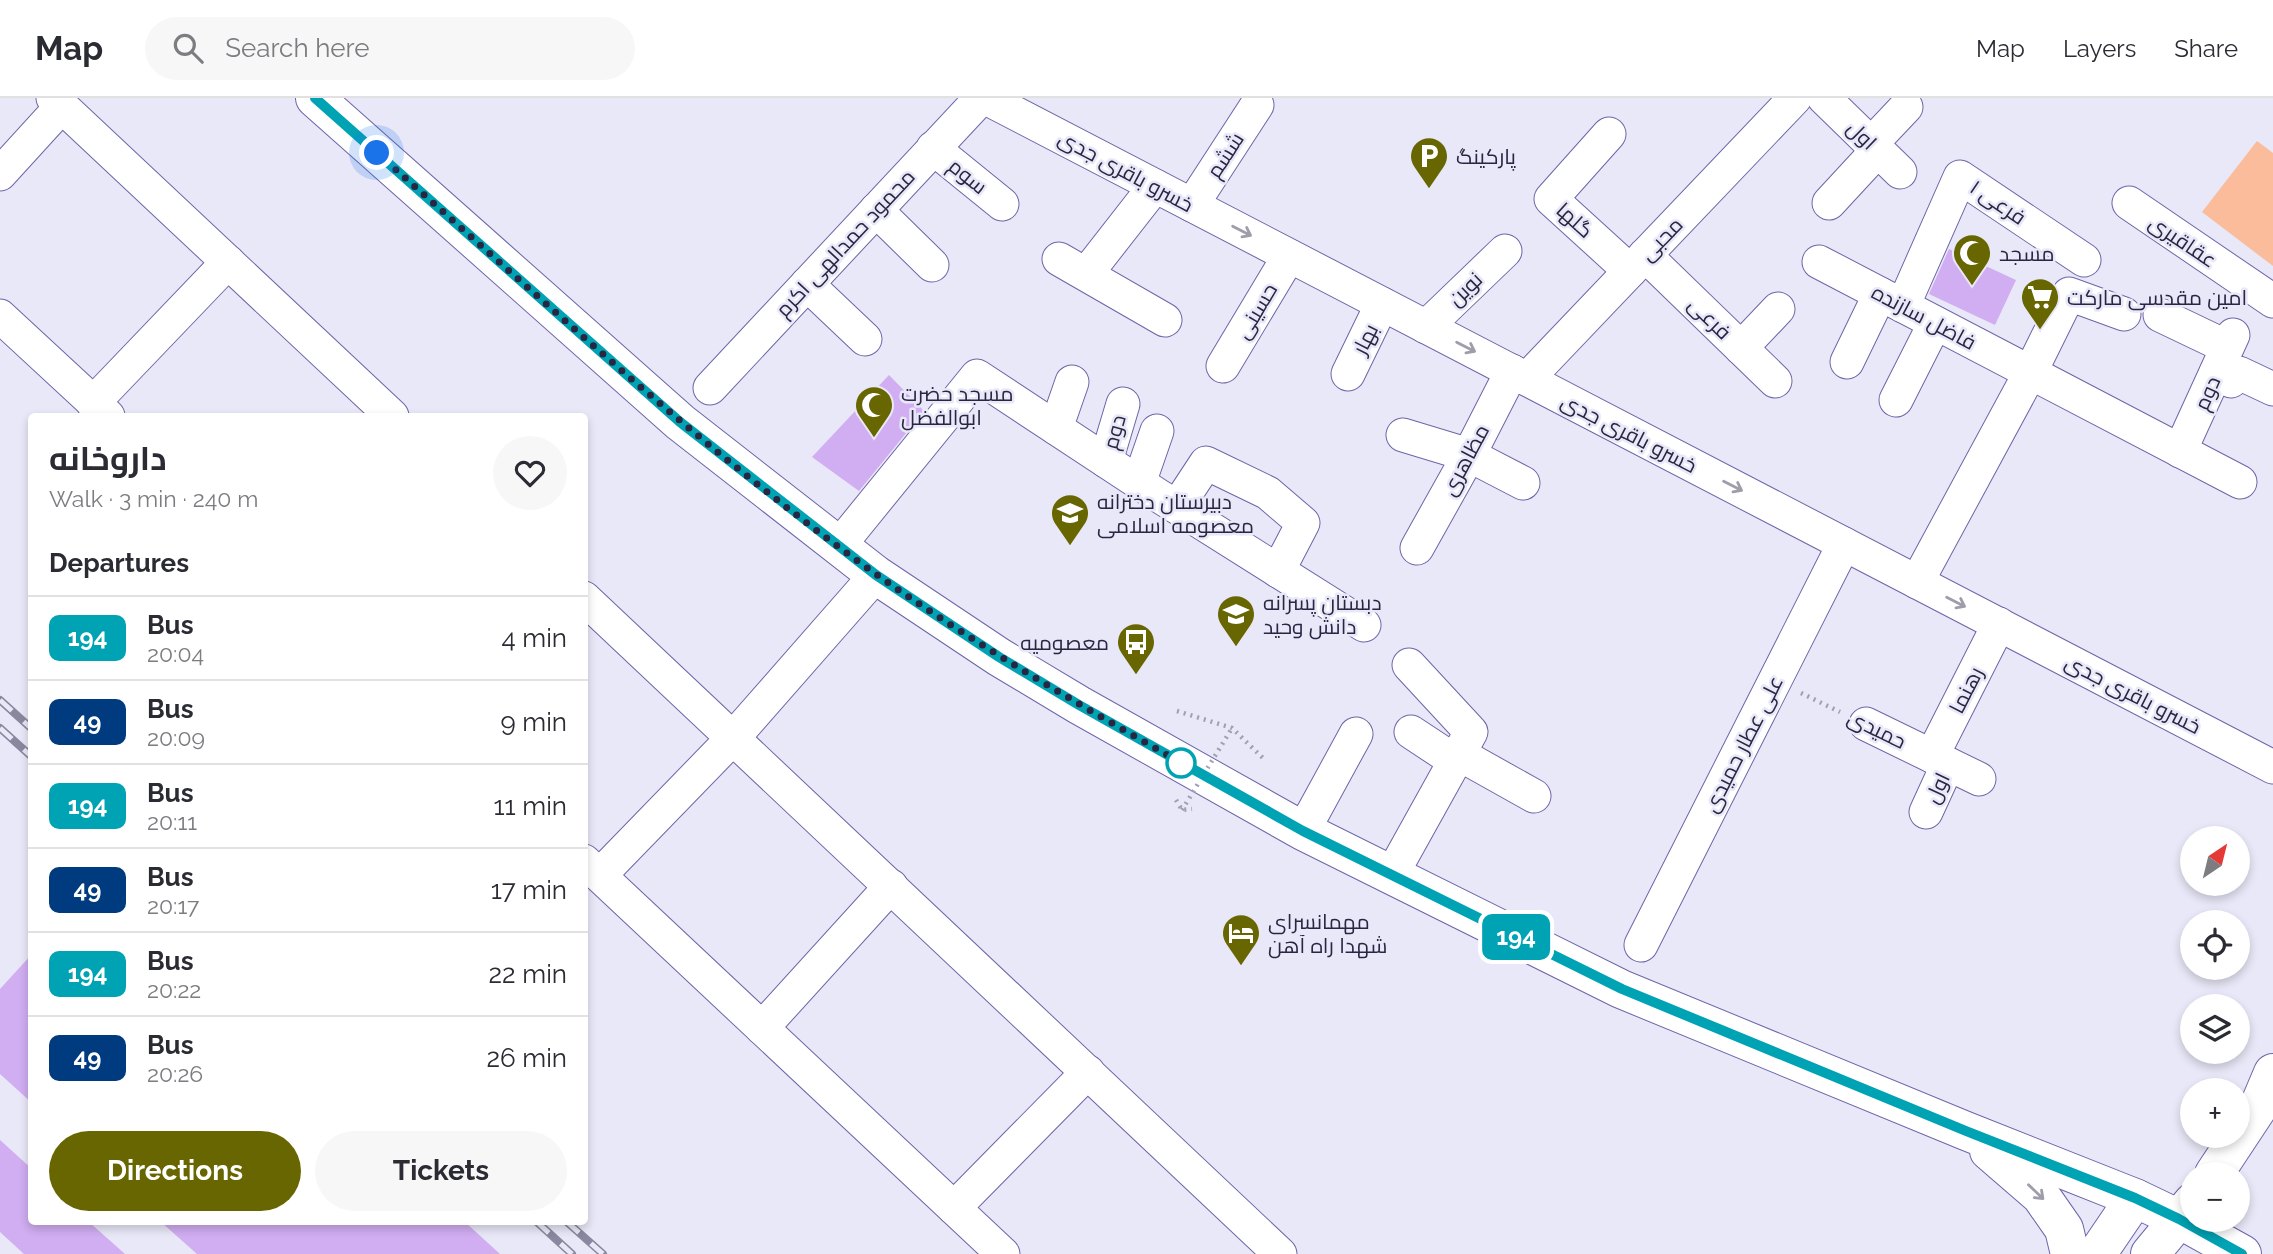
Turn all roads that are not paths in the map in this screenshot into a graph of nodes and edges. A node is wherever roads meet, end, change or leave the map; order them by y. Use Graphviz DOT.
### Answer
graph roads {
  1 [pos="315,98"];
  2 [pos="983,98"];
  3 [pos="1795,98"];
  4 [pos="58,102"];
  5 [pos="1843,104"];
  6 [pos="1257,105"];
  7 [pos="1906,107"];
  8 [pos="1609,134"];
  9 [pos="933,148"];
  10 [pos="1883,155"];
  11 [pos="0,174"];
  12 [pos="1155,186"];
  13 [pos="1829,203"];
  14 [pos="2129,203"];
  15 [pos="1002,204"];
  16 [pos="1192,205"];
  17 [pos="876,210"];
  18 [pos="1504,251"];
  19 [pos="1289,256"];
  20 [pos="2084,260"];
  21 [pos="228,262"];
  22 [pos="1819,262"];
  23 [pos="1638,263"];
  24 [pos="932,265"];
  25 [pos="807,284"];
  26 [pos="1892,300"];
  27 [pos="2273,301"];
  28 [pos="1382,304"];
  29 [pos="1779,309"];
  30 [pos="2124,314"];
  31 [pos="2160,315"];
  32 [pos="0,316"];
  33 [pos="1165,320"];
  34 [pos="1935,323"];
  35 [pos="1426,327"];
  36 [pos="865,339"];
  37 [pos="1741,348"];
  38 [pos="2225,352"];
  39 [pos="1847,362"];
  40 [pos="1223,366"];
  41 [pos="2030,373"];
  42 [pos="1348,374"];
  43 [pos="1519,375"];
  44 [pos="1775,381"];
  45 [pos="1072,382"];
  46 [pos="710,388"];
  47 [pos="2273,389"];
  48 [pos="1896,400"];
  49 [pos="1123,404"];
  50 [pos="100,410"];
  51 [pos="388,413"];
  52 [pos="1056,428"];
  53 [pos="1157,431"];
  54 [pos="1403,435"];
  55 [pos="2180,451"];
  56 [pos="1469,455"];
  57 [pos="1106,461"];
  58 [pos="2240,482"];
  59 [pos="1139,483"];
  60 [pos="1523,483"];
  61 [pos="1177,507"];
  62 [pos="1844,544"];
  63 [pos="838,547"];
  64 [pos="1417,548"];
  65 [pos="1278,571"];
  66 [pos="876,575"];
  67 [pos="1917,582"];
  68 [pos="588,602"];
  69 [pos="1999,624"];
  70 [pos="1364,625"];
  71 [pos="1409,665"];
  72 [pos="1866,724"];
  73 [pos="1411,732"];
  74 [pos="1356,734"];
  75 [pos="733,738"];
  76 [pos="1462,749"];
  77 [pos="1940,760"];
  78 [pos="2273,767"];
  79 [pos="1979,779"];
  80 [pos="1534,796"];
  81 [pos="1926,812"];
  82 [pos="1303,831"];
  83 [pos="592,868"];
  84 [pos="1391,876"];
  85 [pos="891,886"];
  86 [pos="1641,945"];
  87 [pos="762,1028"];
  88 [pos="1088,1072"];
  89 [pos="2273,1073"];
  90 [pos="1966,1131"];
  91 [pos="2222,1162"];
  92 [pos="2135,1198"];
  93 [pos="954,1208"];
  94 [pos="2180,1209"];
  95 [pos="2180,1217"];
  96 [pos="2214,1232"];
  97 [pos="1269,1250"];
  98 [pos="1003,1254"];
  99 [pos="2070,1254"];
  100 [pos="2100,1254"];
  101 [pos="2125,1254"];
  102 [pos="2150,1254"];
  103 [pos="2242,1254"];
  1 -- 63 [label="main road"];
  2 -- 9 [label="street, محمود حمدالهی اکرم"];
  2 -- 12 [label="street, خسرو باقری جدی"];
  3 -- 23 [label="street, محبی"];
  4 -- 11 [label="street"];
  4 -- 21 [label="street"];
  5 -- 10 [label="street, اول"];
  6 -- 16 [label="street, ششم"];
  7 -- 10 [label="street"];
  8 -- 23 [label="street, گلها"];
  9 -- 15 [label="street, سوم"];
  9 -- 17 [label="street, محمود حمدالهی اکرم"];
  10 -- 13 [label="street"];
  12 -- 16 [label="street, خسرو باقری جدی"];
  12 -- 33 [label="street"];
  14 -- 27 [label="street, عقاقیری"];
  16 -- 19 [label="street, خسرو باقری جدی, one-way"];
  17 -- 24 [label="street"];
  17 -- 25 [label="street, محمود حمدالهی اکرم"];
  18 -- 35 [label="street, نوین"];
  19 -- 28 [label="street, خسرو باقری جدی"];
  19 -- 40 [label="street, حسینی"];
  20 -- 26 [label="street, فرعی ۱"];
  21 -- 50 [label="street"];
  21 -- 51 [label="street"];
  22 -- 26 [label="street, فاضل سازنده"];
  23 -- 37 [label="street, فرعی"];
  23 -- 43 [label="street, محبی"];
  25 -- 36 [label="street"];
  25 -- 46 [label="street, محمود حمدالهی اکرم"];
  26 -- 34 [label="street, فاضل سازنده"];
  26 -- 39 [label="street"];
  28 -- 35 [label="street, خسرو باقری جدی"];
  28 -- 42 [label="street, بهار"];
  29 -- 37 [label="street"];
  30 -- 41 [label="street"];
  31 -- 38 [label="street"];
  32 -- 50 [label="street"];
  34 -- 41 [label="street, فاضل سازنده"];
  34 -- 48 [label="street"];
  35 -- 43 [label="street, خسرو باقری جدی, one-way"];
  37 -- 44 [label="street, فرعی"];
  38 -- 47 [label="street"];
  38 -- 55 [label="street, دوم"];
  41 -- 55 [label="street, فاضل سازنده"];
  41 -- 67 [label="street"];
  43 -- 56 [label="street, مظاهری"];
  43 -- 62 [label="street, خسرو باقری جدی, one-way"];
  45 -- 52 [label="street"];
  49 -- 57 [label="street, دوم"];
  52 -- 57 [label="street"];
  52 -- 63 [label="street"];
  53 -- 59 [label="street"];
  54 -- 56 [label="street"];
  55 -- 58 [label="street, فاضل سازنده"];
  56 -- 60 [label="street"];
  56 -- 64 [label="street, مظاهری"];
  57 -- 59 [label="street"];
  59 -- 61 [label="street"];
  61 -- 65 [label="street"];
  61 -- 65 [label="street"];
  62 -- 67 [label="street, خسرو باقری جدی"];
  62 -- 86 [label="street, علی عطار حمیدی"];
  63 -- 66 [label="main road"];
  65 -- 70 [label="street"];
  66 -- 75 [label="street"];
  66 -- 82 [label="main road"];
  67 -- 69 [label="street, خسرو باقری جدی, one-way"];
  68 -- 75 [label="street"];
  69 -- 77 [label="street, رهنما"];
  69 -- 78 [label="street, خسرو باقری جدی"];
  71 -- 76 [label="street"];
  72 -- 77 [label="street, حمیدی"];
  73 -- 76 [label="street"];
  74 -- 82 [label="street"];
  75 -- 83 [label="street"];
  75 -- 85 [label="street"];
  76 -- 80 [label="street"];
  76 -- 84 [label="street"];
  77 -- 79 [label="street, حمیدی"];
  77 -- 81 [label="street, اول"];
  82 -- 84 [label="main road"];
  83 -- 87 [label="street"];
  84 -- 90 [label="main road"];
  85 -- 87 [label="street"];
  85 -- 88 [label="street"];
  87 -- 93 [label="street"];
  88 -- 93 [label="street"];
  88 -- 97 [label="street"];
  89 -- 91 [label="main road"];
  90 -- 92 [label="main road"];
  90 -- 99 [label="main road, one-way"];
  92 -- 94 [label="main road"];
  92 -- 100 [label="main road"];
  93 -- 98 [label="street"];
  95 -- 102 [label="main road"];
  96 -- 103 [label="main road"];
  100 -- 101 [label="main road"];
}
